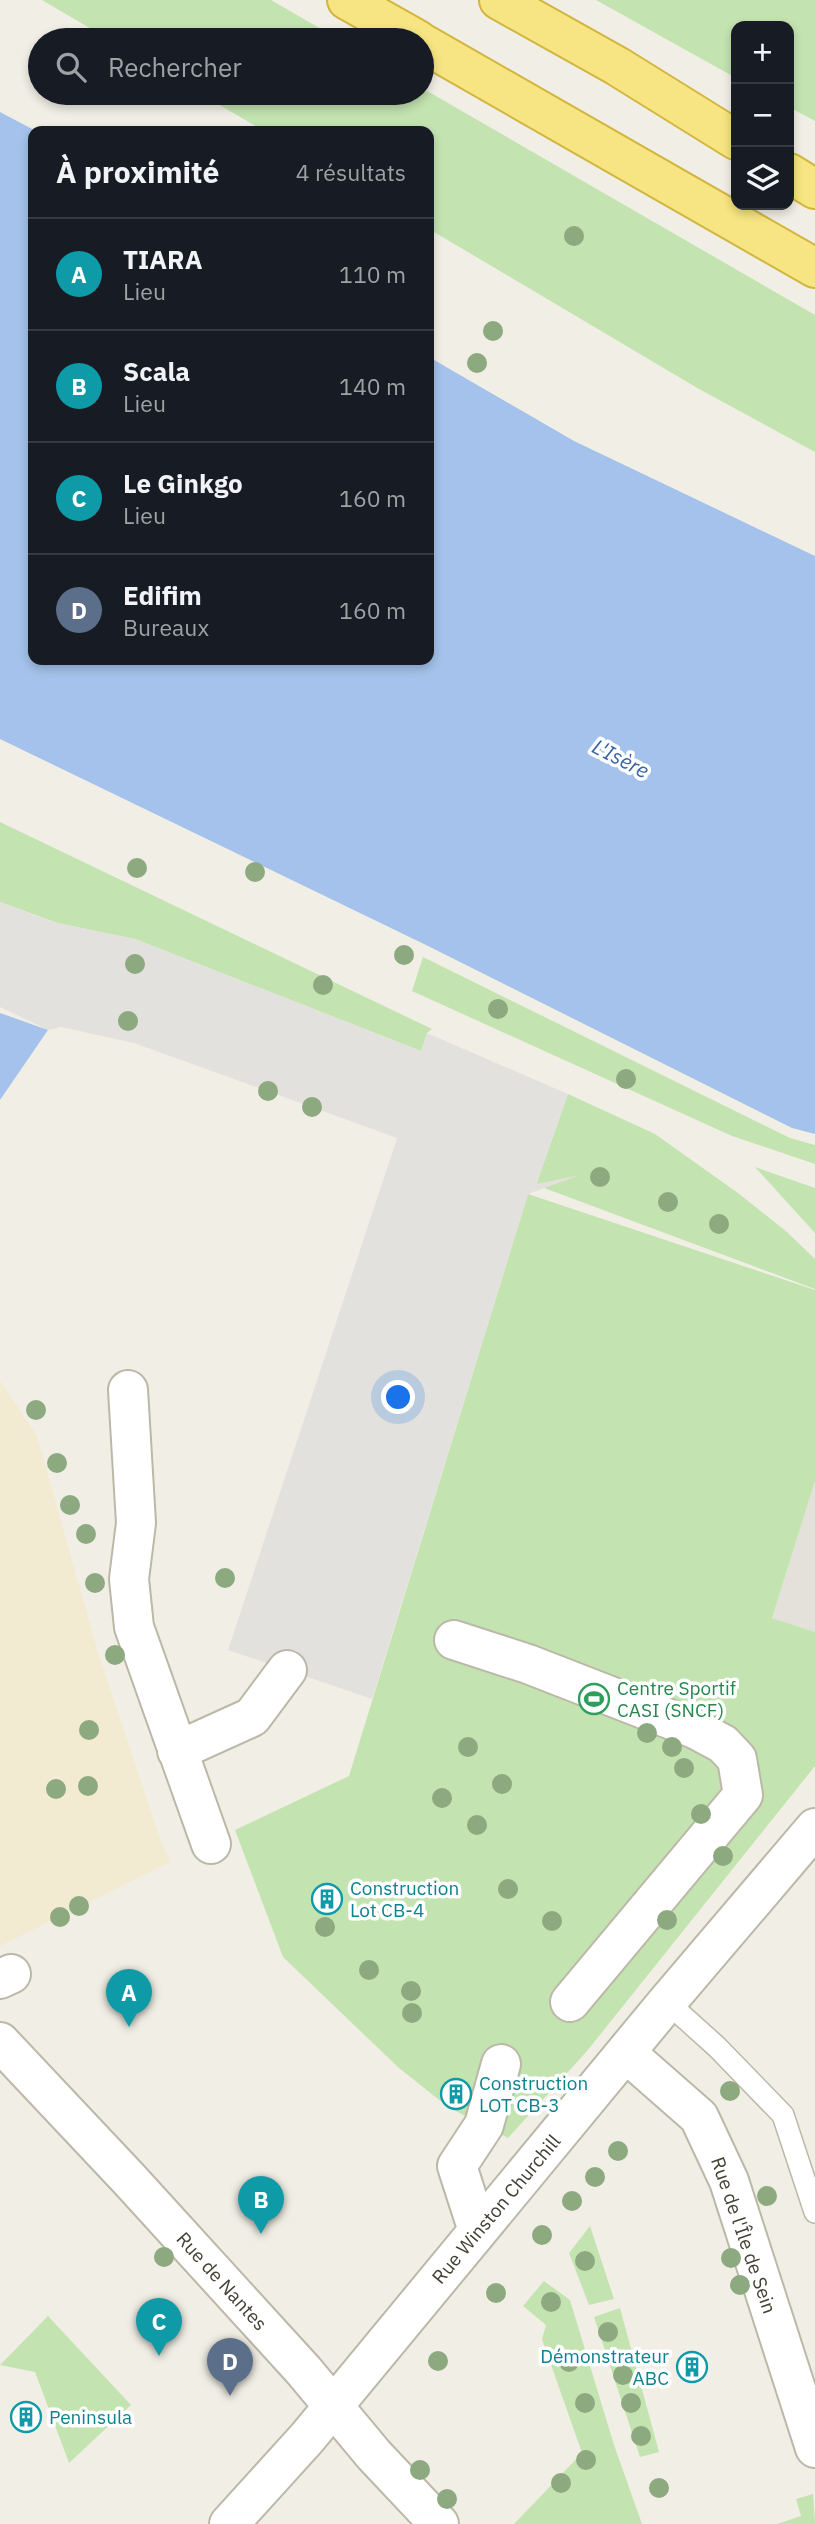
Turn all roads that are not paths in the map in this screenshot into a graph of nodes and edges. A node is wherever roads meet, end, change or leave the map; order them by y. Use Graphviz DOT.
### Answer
graph roads {
  1 [pos="347,0"];
  2 [pos="499,0"];
  3 [pos="397,28"];
  4 [pos="434,49"];
  5 [pos="731,137"];
  6 [pos="794,176"];
  7 [pos="815,189"];
  8 [pos="815,268"];
  9 [pos="128,1390"];
  10 [pos="454,1640"];
  11 [pos="287,1670"];
  12 [pos="177,1751"];
  13 [pos="815,1828"];
  14 [pos="211,1844"];
  15 [pos="570,2002"];
  16 [pos="667,2002"];
  17 [pos="0,2042"];
  18 [pos="626,2053"];
  19 [pos="501,2064"];
  20 [pos="815,2212"];
  21 [pos="478,2231"];
  22 [pos="333,2404"];
  23 [pos="815,2448"];
  24 [pos="229,2524"];
  25 [pos="439,2524"];
  1 -- 3 [label="highway"];
  2 -- 5 [label="highway"];
  4 -- 8 [label="highway"];
  6 -- 7 [label="highway"];
  9 -- 12 [label="street"];
  10 -- 15 [label="street"];
  11 -- 12 [label="street"];
  12 -- 14 [label="street"];
  13 -- 16 [label="street, Rue Winston Churchill"];
  16 -- 18 [label="street, Rue Winston Churchill"];
  16 -- 20 [label="lane"];
  17 -- 22 [label="street, Rue de Nantes"];
  18 -- 21 [label="street, Rue Winston Churchill"];
  18 -- 23 [label="street, Rue de l'Île de Sein"];
  19 -- 21 [label="street"];
  21 -- 22 [label="street, Rue Winston Churchill"];
  22 -- 24 [label="street, Rue Winston Churchill"];
  22 -- 25 [label="street, Rue de Nantes"];
}
